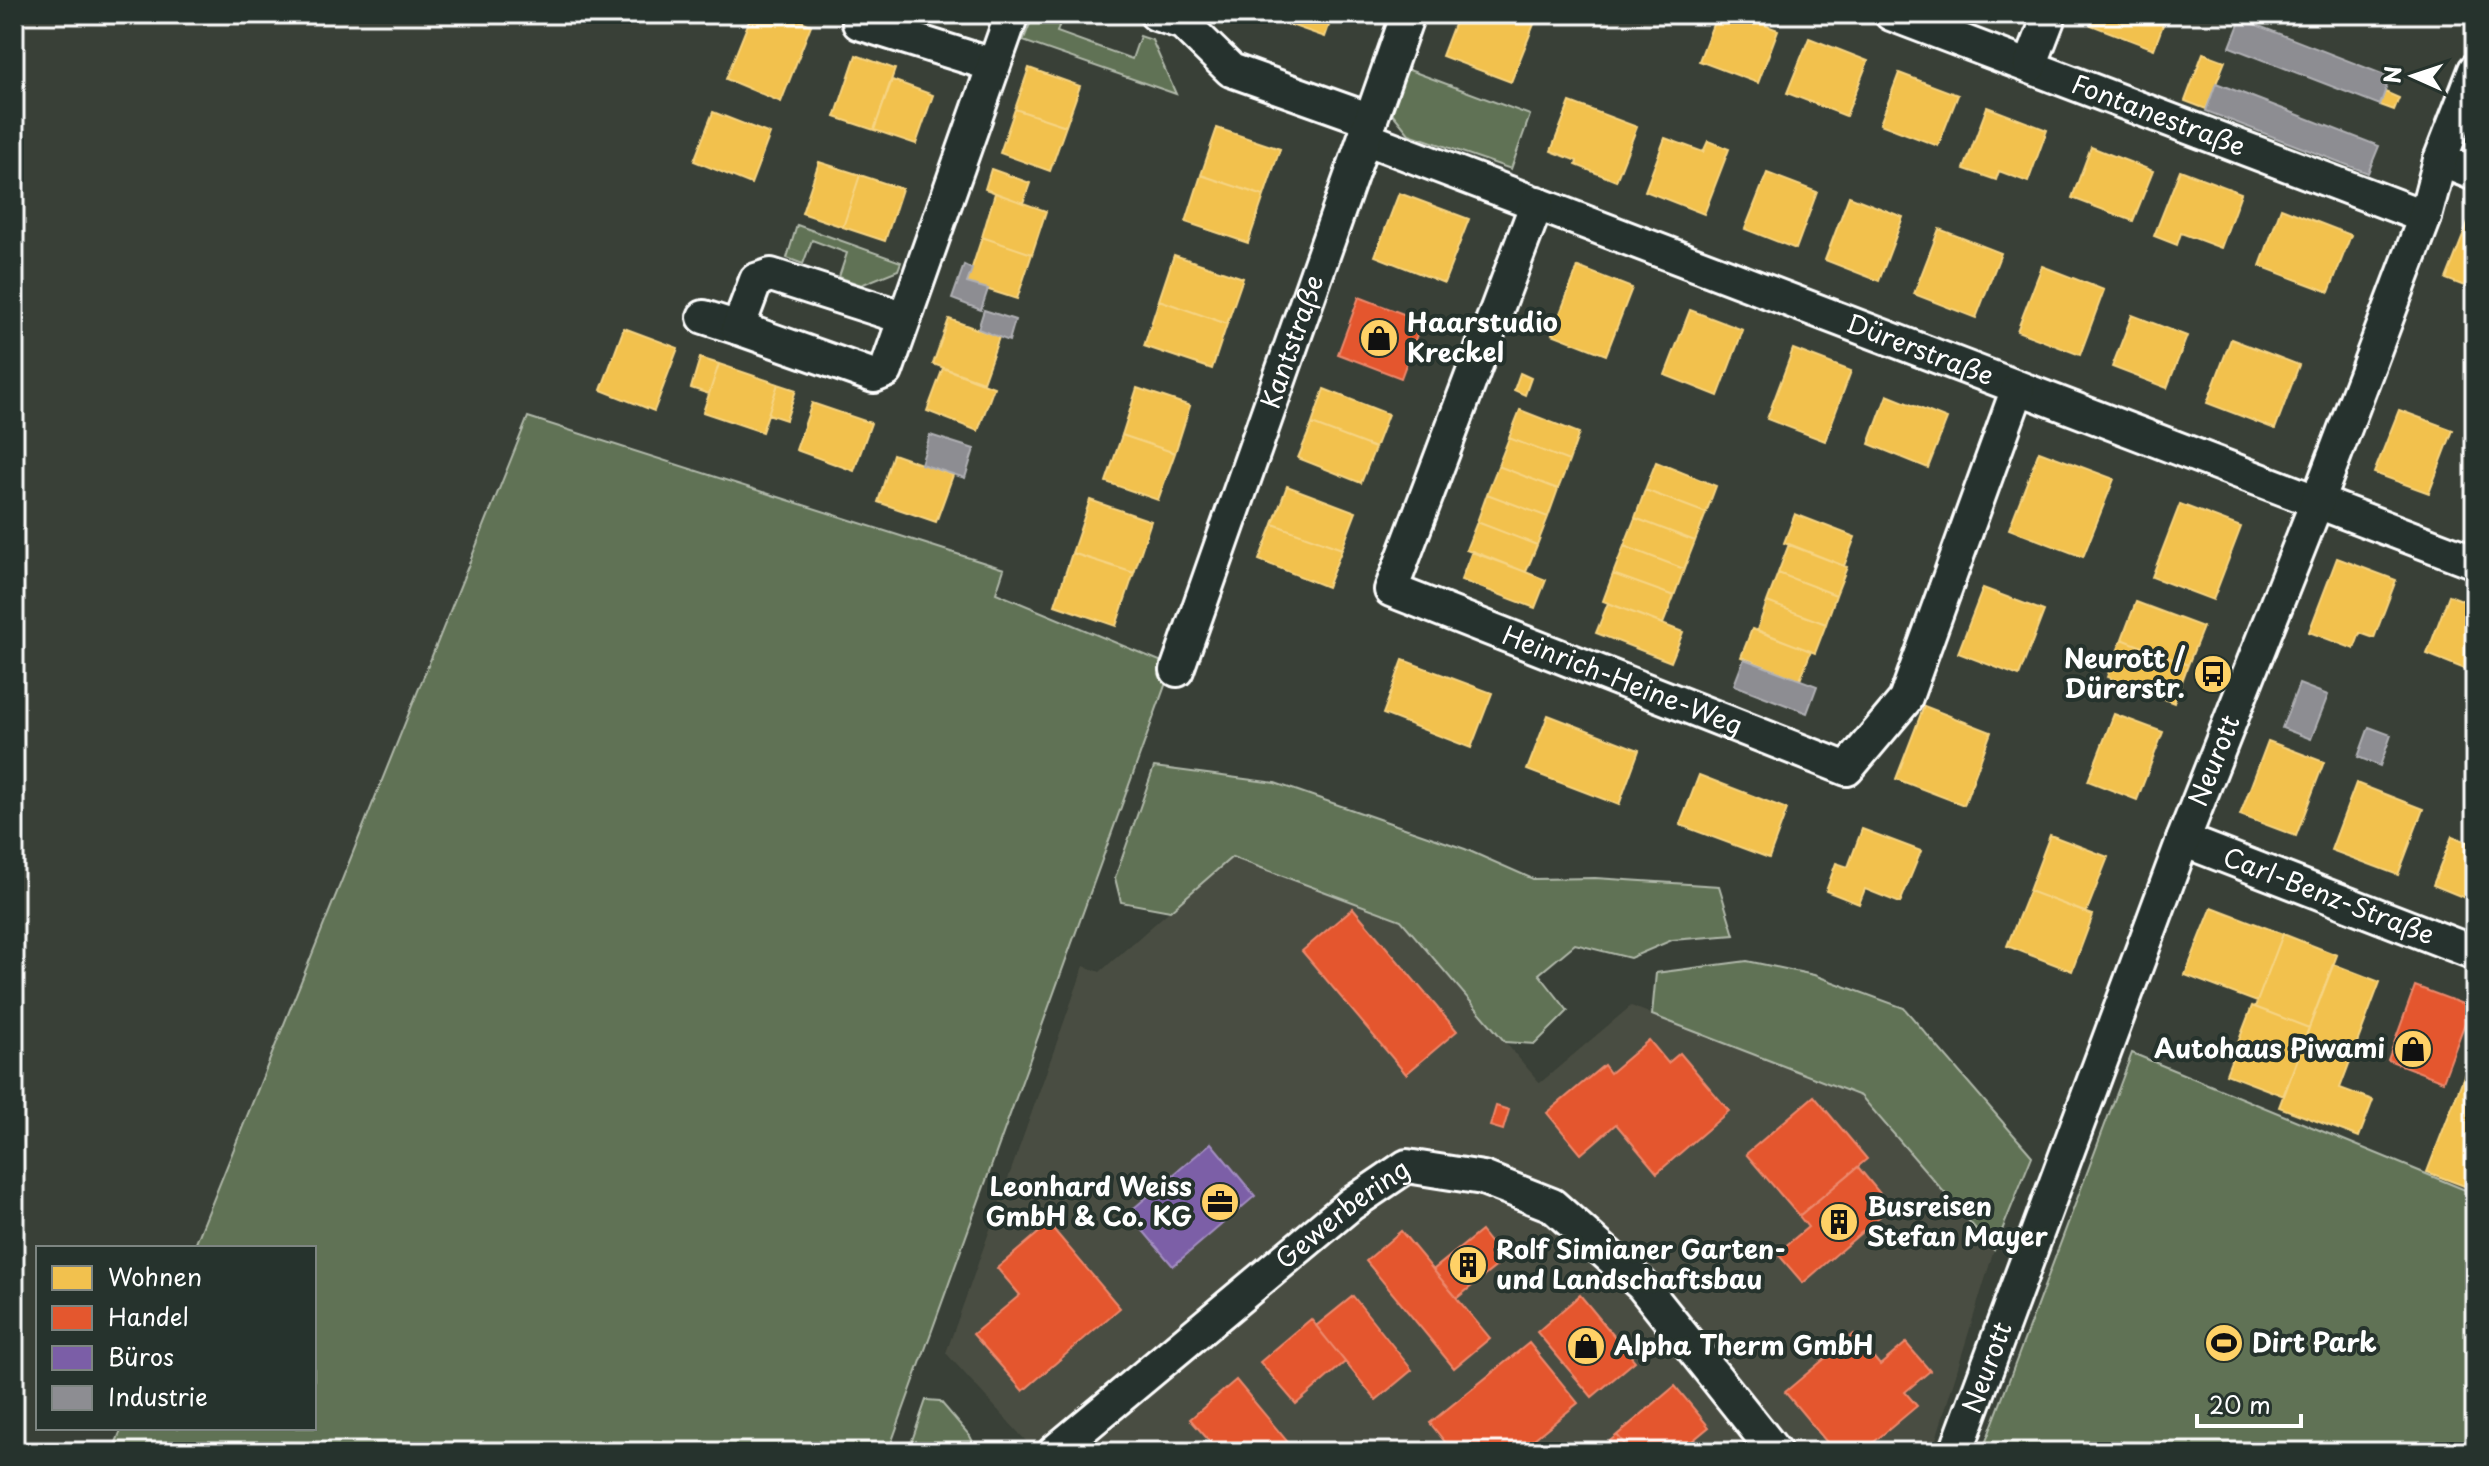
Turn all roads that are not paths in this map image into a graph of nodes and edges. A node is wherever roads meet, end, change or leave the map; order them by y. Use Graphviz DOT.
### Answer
graph roads {
  1 [pos="1012,14"];
  2 [pos="1156,14"];
  3 [pos="1408,14"];
  4 [pos="1891,14"];
  5 [pos="2050,14"];
  6 [pos="859,23"];
  7 [pos="993,65"];
  8 [pos="2030,66"];
  9 [pos="2475,70"];
  10 [pos="1368,129"];
  11 [pos="2440,160"];
  12 [pos="2475,174"];
  13 [pos="1537,203"];
  14 [pos="2425,217"];
  15 [pos="704,317"];
  16 [pos="905,318"];
  17 [pos="738,328"];
  18 [pos="2018,388"];
  19 [pos="2317,502"];
  20 [pos="2475,562"];
  21 [pos="1177,670"];
  22 [pos="2183,840"];
  23 [pos="2475,953"];
  24 [pos="1054,1452"];
  25 [pos="1775,1452"];
  26 [pos="1956,1452"];
  1 -- 7 [label="street"];
  2 -- 10 [label="street, Dürerstraße"];
  3 -- 10 [label="street, Kantstraße"];
  4 -- 8 [label="street, Fontanestraße"];
  5 -- 8 [label="street"];
  6 -- 7 [label="street"];
  7 -- 16 [label="street"];
  8 -- 14 [label="street, Fontanestraße"];
  9 -- 11 [label="street, Neurott"];
  10 -- 13 [label="street, Dürerstraße"];
  10 -- 21 [label="street, Kantstraße"];
  11 -- 12 [label="street"];
  11 -- 14 [label="street, Neurott"];
  13 -- 18 [label="street, Dürerstraße"];
  13 -- 18 [label="street, Heinrich-Heine-Weg"];
  14 -- 19 [label="street, Neurott"];
  15 -- 17 [label="street"];
  16 -- 17 [label="street"];
  16 -- 17 [label="street"];
  18 -- 19 [label="street, Dürerstraße"];
  19 -- 20 [label="street, Dürerstraße"];
  19 -- 22 [label="street, Neurott"];
  22 -- 23 [label="street, Carl-Benz-Straße"];
  22 -- 26 [label="street, Neurott"];
  24 -- 25 [label="street, Gewerbering"];
}
